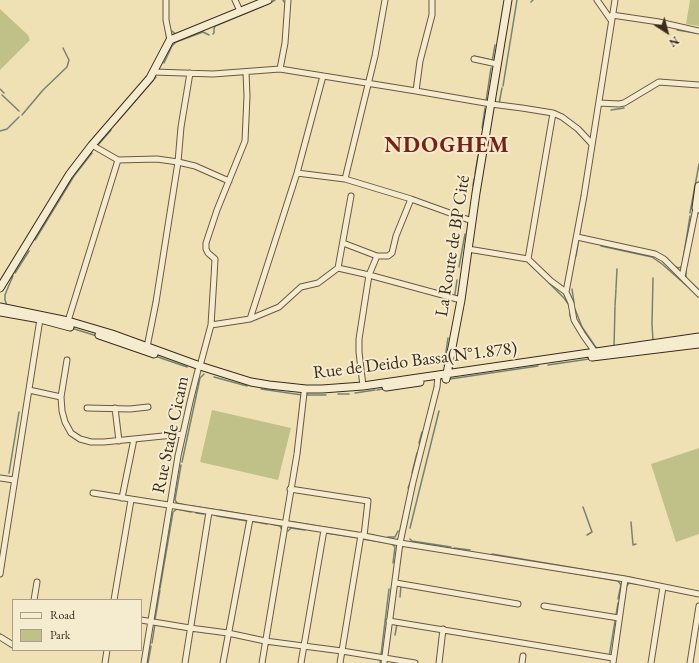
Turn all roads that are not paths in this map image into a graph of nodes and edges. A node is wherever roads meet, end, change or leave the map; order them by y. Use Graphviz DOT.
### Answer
graph roads {
  1 [pos="166,0"];
  2 [pos="235,0"];
  3 [pos="268,0"];
  4 [pos="288,0"];
  5 [pos="385,0"];
  6 [pos="432,0"];
  7 [pos="508,0"];
  8 [pos="597,0"];
  9 [pos="615,0"];
  10 [pos="240,11"];
  11 [pos="612,17"];
  12 [pos="699,31"];
  13 [pos="170,40"];
  14 [pos="474,59"];
  15 [pos="497,64"];
  16 [pos="280,69"];
  17 [pos="154,72"];
  18 [pos="246,72"];
  19 [pos="190,73"];
  20 [pos="323,76"];
  21 [pos="367,83"];
  22 [pos="699,85"];
  23 [pos="416,91"];
  24 [pos="599,103"];
  25 [pos="491,104"];
  26 [pos="553,113"];
  27 [pos="592,144"];
  28 [pos="92,145"];
  29 [pos="118,160"];
  30 [pos="178,162"];
  31 [pos="298,173"];
  32 [pos="345,179"];
  33 [pos="229,181"];
  34 [pos="699,186"];
  35 [pos="351,196"];
  36 [pos="411,199"];
  37 [pos="697,208"];
  38 [pos="472,221"];
  39 [pos="577,237"];
  40 [pos="343,243"];
  41 [pos="468,249"];
  42 [pos="377,256"];
  43 [pos="528,259"];
  44 [pos="338,268"];
  45 [pos="369,275"];
  46 [pos="682,277"];
  47 [pos="0,288"];
  48 [pos="566,292"];
  49 [pos="699,294"];
  50 [pos="461,300"];
  51 [pos="0,307"];
  52 [pos="0,312"];
  53 [pos="40,319"];
  54 [pos="250,319"];
  55 [pos="68,321"];
  56 [pos="211,325"];
  57 [pos="112,337"];
  58 [pos="699,338"];
  59 [pos="699,344"];
  60 [pos="147,347"];
  61 [pos="596,352"];
  62 [pos="67,360"];
  63 [pos="199,368"];
  64 [pos="446,376"];
  65 [pos="438,378"];
  66 [pos="363,386"];
  67 [pos="28,390"];
  68 [pos="304,393"];
  69 [pos="61,397"];
  70 [pos="148,407"];
  71 [pos="87,408"];
  72 [pos="115,408"];
  73 [pos="183,434"];
  74 [pos="134,439"];
  75 [pos="119,441"];
  76 [pos="0,478"];
  77 [pos="14,480"];
  78 [pos="290,489"];
  79 [pos="93,493"];
  80 [pos="122,498"];
  81 [pos="131,500"];
  82 [pos="170,505"];
  83 [pos="209,512"];
  84 [pos="250,519"];
  85 [pos="285,524"];
  86 [pos="324,530"];
  87 [pos="362,536"];
  88 [pos="400,543"];
  89 [pos="0,574"];
  90 [pos="625,579"];
  91 [pos="37,582"];
  92 [pos="396,583"];
  93 [pos="663,587"];
  94 [pos="699,594"];
  95 [pos="34,599"];
  96 [pos="114,599"];
  97 [pos="518,604"];
  98 [pos="544,606"];
  99 [pos="699,606"];
  100 [pos="620,618"];
  101 [pos="142,620"];
  102 [pos="151,621"];
  103 [pos="389,621"];
  104 [pos="190,628"];
  105 [pos="443,629"];
  106 [pos="228,633"];
  107 [pos="0,637"];
  108 [pos="265,641"];
  109 [pos="12,644"];
  110 [pos="303,646"];
  111 [pos="107,651"];
  112 [pos="342,651"];
  113 [pos="523,656"];
  114 [pos="385,660"];
  115 [pos="613,660"];
  116 [pos="105,663"];
  117 [pos="144,663"];
  118 [pos="185,663"];
  119 [pos="223,663"];
  120 [pos="262,663"];
  121 [pos="301,663"];
  122 [pos="340,663"];
  123 [pos="415,663"];
  124 [pos="439,663"];
  125 [pos="522,663"];
  126 [pos="651,663"];
  127 [pos="690,663"];
  1 -- 13 [label="street"];
  2 -- 10 [label="street"];
  3 -- 10 [label="main road"];
  4 -- 16 [label="street"];
  5 -- 21 [label="street"];
  6 -- 23 [label="street"];
  7 -- 15 [label="main road, La Route de BP Cité"];
  8 -- 11 [label="street"];
  9 -- 11 [label="street"];
  10 -- 13 [label="main road"];
  11 -- 12 [label="street"];
  11 -- 24 [label="street"];
  13 -- 17 [label="main road"];
  14 -- 15 [label="street"];
  15 -- 25 [label="main road, La Route de BP Cité"];
  16 -- 18 [label="street"];
  16 -- 20 [label="street"];
  17 -- 19 [label="street"];
  17 -- 28 [label="main road"];
  18 -- 19 [label="street"];
  18 -- 33 [label="street"];
  19 -- 30 [label="street"];
  20 -- 21 [label="street"];
  20 -- 31 [label="street"];
  21 -- 23 [label="street"];
  21 -- 32 [label="street"];
  22 -- 24 [label="street"];
  23 -- 25 [label="street"];
  24 -- 27 [label="street"];
  25 -- 26 [label="street"];
  25 -- 38 [label="main road, La Route de BP Cité"];
  26 -- 27 [label="street"];
  26 -- 43 [label="street"];
  27 -- 39 [label="street"];
  28 -- 29 [label="street"];
  28 -- 47 [label="main road"];
  29 -- 30 [label="street"];
  29 -- 55 [label="street"];
  30 -- 33 [label="street"];
  30 -- 60 [label="street"];
  31 -- 32 [label="street"];
  31 -- 54 [label="street"];
  32 -- 36 [label="street"];
  33 -- 56 [label="street, Rue Stade Cicam"];
  34 -- 37 [label="main road"];
  35 -- 40 [label="street"];
  36 -- 38 [label="street"];
  36 -- 42 [label="street"];
  37 -- 46 [label="street"];
  38 -- 41 [label="main road, La Route de BP Cité"];
  39 -- 46 [label="street"];
  39 -- 48 [label="street"];
  40 -- 42 [label="street"];
  40 -- 44 [label="street"];
  41 -- 43 [label="street"];
  41 -- 50 [label="main road, La Route de BP Cité"];
  42 -- 45 [label="street"];
  43 -- 48 [label="street"];
  44 -- 45 [label="street"];
  44 -- 54 [label="street"];
  45 -- 50 [label="street"];
  45 -- 66 [label="street"];
  46 -- 49 [label="street"];
  48 -- 61 [label="street"];
  50 -- 64 [label="main road, La Route de BP Cité"];
  51 -- 55 [label="main road, Rue de Deido Bassa(N°1.878)"];
  52 -- 53 [label="main road"];
  53 -- 57 [label="main road"];
  53 -- 67 [label="street"];
  54 -- 56 [label="street"];
  55 -- 57 [label="main road, Rue de Deido Bassa(N°1.878)"];
  56 -- 63 [label="street, Rue Stade Cicam"];
  57 -- 60 [label="main road, Rue de Deido Bassa(N°1.878)"];
  57 -- 63 [label="main road"];
  58 -- 61 [label="main road, Rue de Deido Bassa(N°1.878)"];
  59 -- 64 [label="main road"];
  60 -- 63 [label="main road, Rue de Deido Bassa(N°1.878)"];
  61 -- 64 [label="main road, Rue de Deido Bassa(N°1.878)"];
  62 -- 69 [label="street"];
  63 -- 66 [label="main road, Rue de Deido Bassa(N°1.878)"];
  63 -- 68 [label="main road"];
  63 -- 73 [label="street, Rue Stade Cicam"];
  64 -- 65 [label="main road, Rue de Deido Bassa(N°1.878)"];
  65 -- 66 [label="main road, Rue de Deido Bassa(N°1.878)"];
  65 -- 68 [label="main road"];
  65 -- 88 [label="street"];
  67 -- 69 [label="street"];
  67 -- 77 [label="street"];
  68 -- 78 [label="street"];
  69 -- 75 [label="street"];
  70 -- 72 [label="street"];
  71 -- 72 [label="street"];
  72 -- 75 [label="street"];
  73 -- 74 [label="street"];
  73 -- 82 [label="street, Rue Stade Cicam"];
  74 -- 75 [label="street"];
  74 -- 80 [label="street"];
  76 -- 77 [label="street"];
  77 -- 89 [label="street"];
  78 -- 85 [label="street"];
  78 -- 87 [label="street"];
  79 -- 80 [label="street"];
  80 -- 81 [label="street"];
  81 -- 82 [label="street"];
  81 -- 96 [label="street"];
  82 -- 83 [label="street"];
  82 -- 102 [label="street, Rue Stade Cicam"];
  83 -- 84 [label="street"];
  83 -- 104 [label="street"];
  84 -- 85 [label="street"];
  84 -- 106 [label="street"];
  85 -- 86 [label="street"];
  85 -- 108 [label="street"];
  86 -- 87 [label="street"];
  86 -- 110 [label="street"];
  87 -- 88 [label="street"];
  87 -- 112 [label="street"];
  88 -- 90 [label="street"];
  88 -- 92 [label="street"];
  90 -- 93 [label="street"];
  90 -- 100 [label="street"];
  91 -- 95 [label="street"];
  92 -- 97 [label="street"];
  92 -- 103 [label="street"];
  93 -- 94 [label="street"];
  93 -- 126 [label="street"];
  98 -- 100 [label="street"];
  99 -- 127 [label="street"];
  100 -- 115 [label="street"];
  101 -- 102 [label="street"];
  102 -- 104 [label="street"];
  102 -- 117 [label="street, Rue Stade Cicam"];
  103 -- 105 [label="street"];
  103 -- 114 [label="street"];
  104 -- 106 [label="street"];
  104 -- 118 [label="street"];
  105 -- 115 [label="street"];
  105 -- 124 [label="street"];
  106 -- 108 [label="street"];
  106 -- 119 [label="street"];
  107 -- 109 [label="street"];
  108 -- 110 [label="street"];
  108 -- 120 [label="street"];
  110 -- 112 [label="street"];
  110 -- 121 [label="street"];
  111 -- 116 [label="street"];
  112 -- 114 [label="street"];
  112 -- 122 [label="street"];
  113 -- 125 [label="street"];
  114 -- 123 [label="street"];
}
